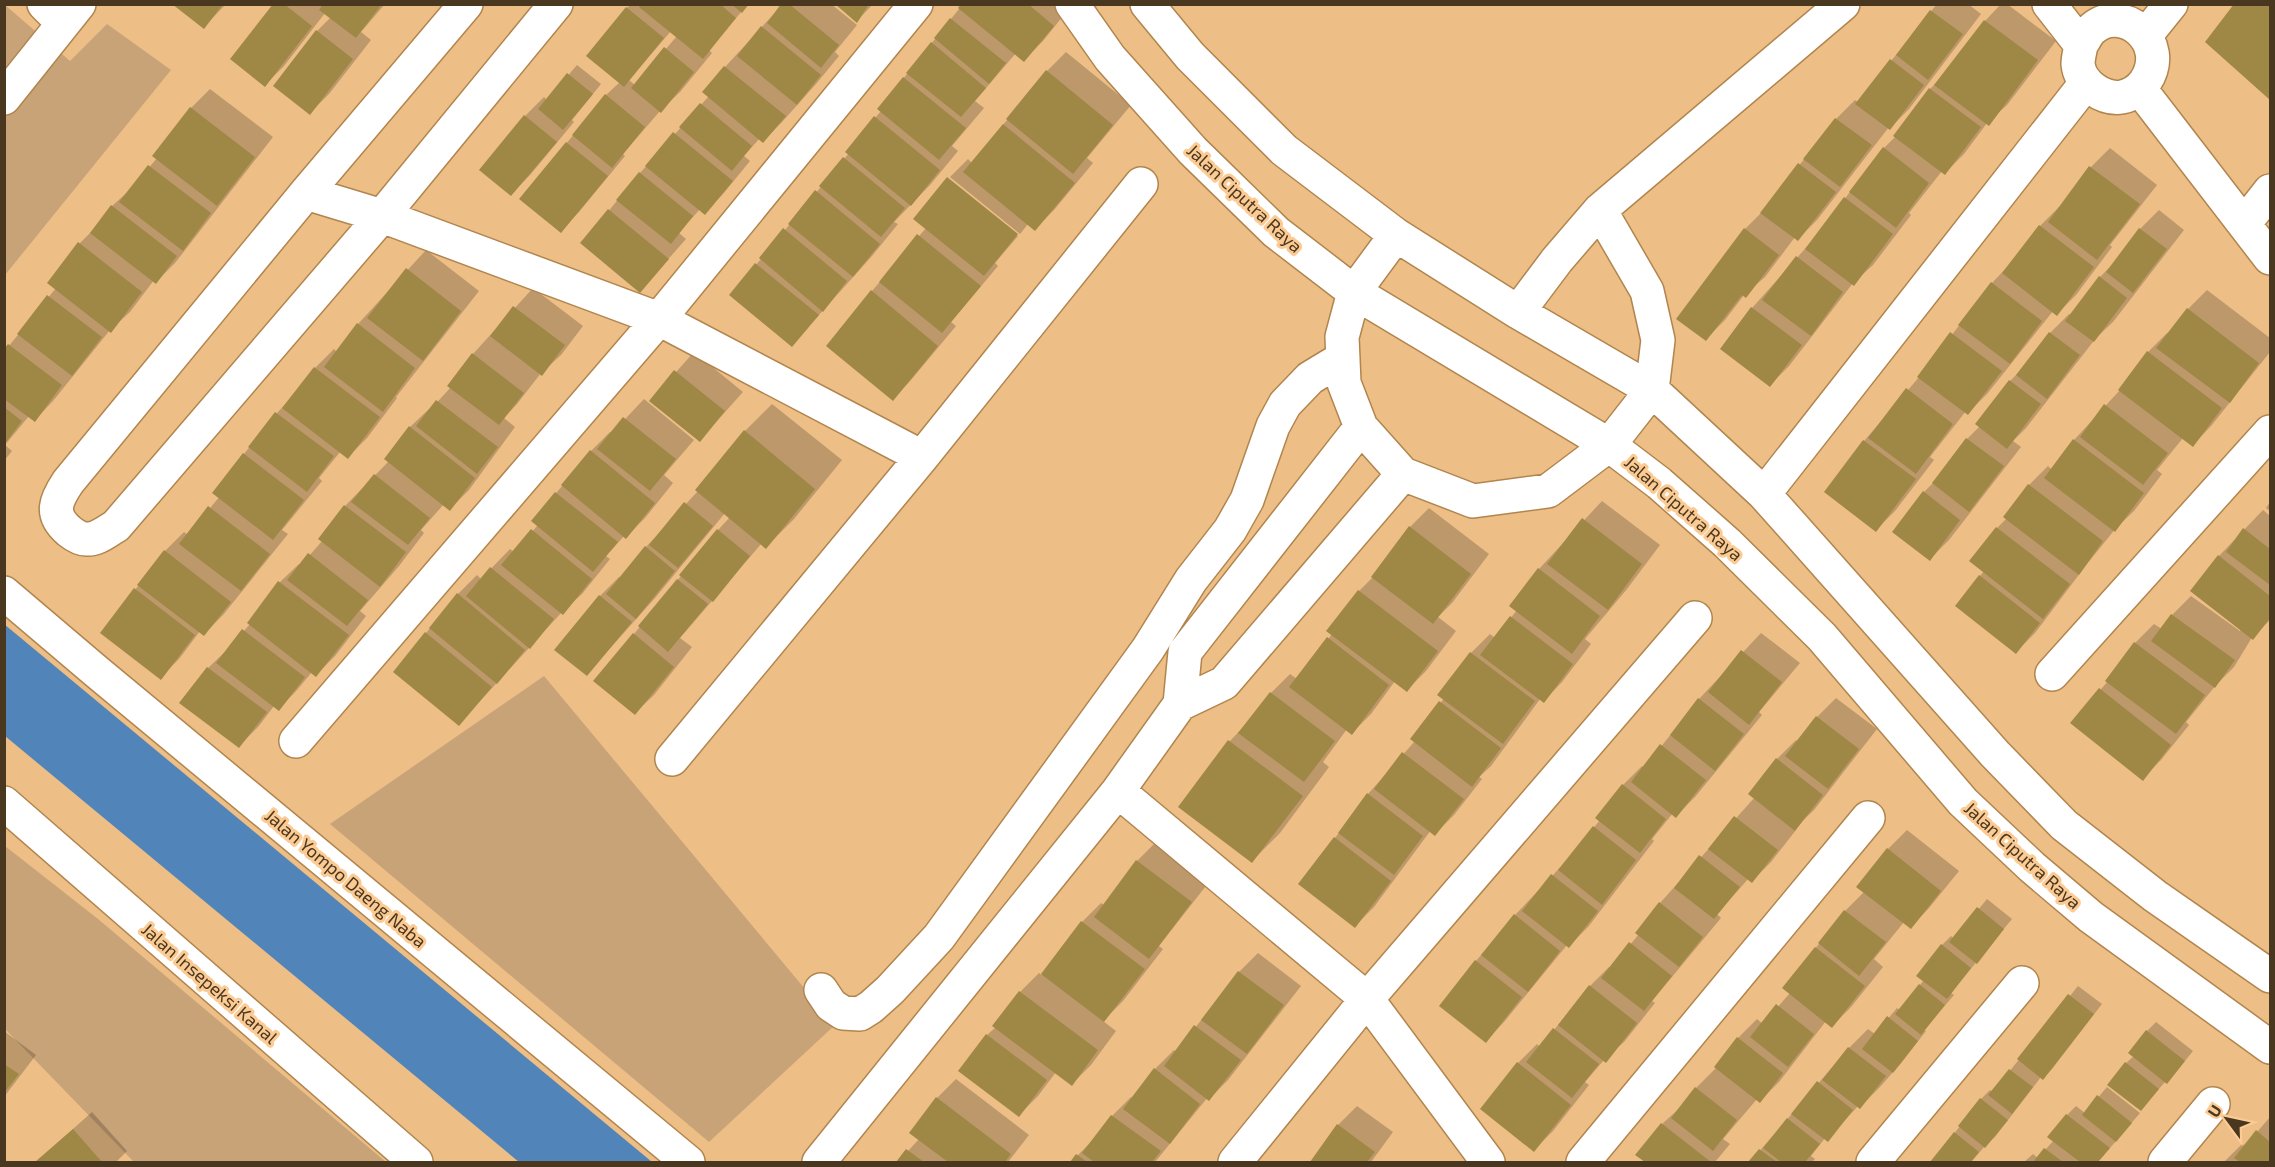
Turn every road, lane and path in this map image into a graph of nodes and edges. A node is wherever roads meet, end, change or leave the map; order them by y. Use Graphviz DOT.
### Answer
graph roads {
  1 [pos="466,4"];
  2 [pos="556,4"];
  3 [pos="916,4"];
  4 [pos="1072,4"];
  5 [pos="1147,4"];
  6 [pos="1843,4"];
  7 [pos="2049,4"];
  8 [pos="2171,4"];
  9 [pos="62,11"];
  10 [pos="2105,13"];
  11 [pos="2146,35"];
  12 [pos="2080,45"];
  13 [pos="2086,83"];
  14 [pos="2140,88"];
  15 [pos="4,98"];
  16 [pos="1140,184"];
  17 [pos="2271,191"];
  18 [pos="306,193"];
  19 [pos="1600,210"];
  20 [pos="382,216"];
  21 [pos="2244,224"];
  22 [pos="1396,235"];
  23 [pos="2271,258"];
  24 [pos="1354,292"];
  25 [pos="1518,312"];
  26 [pos="658,318"];
  27 [pos="1343,358"];
  28 [pos="1652,390"];
  29 [pos="1361,427"];
  30 [pos="2271,432"];
  31 [pos="1609,445"];
  32 [pos="922,457"];
  33 [pos="1403,474"];
  34 [pos="1764,494"];
  35 [pos="4,593"];
  36 [pos="1695,618"];
  37 [pos="2052,674"];
  38 [pos="1180,704"];
  39 [pos="296,741"];
  40 [pos="672,759"];
  41 [pos="1118,791"];
  42 [pos="4,803"];
  43 [pos="1868,818"];
  44 [pos="2064,825"];
  45 [pos="2032,867"];
  46 [pos="2271,976"];
  47 [pos="2022,983"];
  48 [pos="821,990"];
  49 [pos="1367,999"];
  50 [pos="2271,1047"];
  51 [pos="2213,1104"];
  52 [pos="417,1162"];
  53 [pos="688,1162"];
  54 [pos="819,1162"];
  55 [pos="1235,1162"];
  56 [pos="1488,1162"];
  57 [pos="1583,1162"];
  58 [pos="1873,1162"];
  59 [pos="2165,1162"];
  1 -- 18 [label="street"];
  2 -- 20 [label="street"];
  3 -- 26 [label="street"];
  4 -- 24 [label="street, Jalan Ciputra Raya"];
  5 -- 22 [label="street"];
  6 -- 19 [label="street"];
  7 -- 12 [label="street"];
  8 -- 11 [label="street"];
  9 -- 15 [label="street"];
  10 -- 11 [label="street"];
  10 -- 12 [label="street"];
  11 -- 14 [label="street"];
  12 -- 13 [label="street"];
  13 -- 14 [label="street"];
  13 -- 34 [label="street"];
  14 -- 21 [label="street"];
  16 -- 32 [label="street"];
  17 -- 21 [label="street"];
  18 -- 20 [label="street"];
  18 -- 20 [label="street"];
  19 -- 25 [label="street"];
  19 -- 28 [label="street"];
  20 -- 26 [label="street"];
  21 -- 23 [label="street"];
  22 -- 24 [label="street"];
  22 -- 25 [label="street"];
  24 -- 27 [label="street"];
  24 -- 31 [label="street, Jalan Ciputra Raya"];
  25 -- 28 [label="street"];
  26 -- 32 [label="street"];
  26 -- 39 [label="street"];
  27 -- 29 [label="street"];
  27 -- 48 [label="street"];
  28 -- 31 [label="street"];
  28 -- 34 [label="street"];
  29 -- 33 [label="street"];
  29 -- 38 [label="street"];
  30 -- 37 [label="street"];
  31 -- 33 [label="street"];
  31 -- 45 [label="street, Jalan Ciputra Raya"];
  32 -- 40 [label="street"];
  33 -- 38 [label="street"];
  34 -- 44 [label="street"];
  35 -- 53 [label="street, Jalan Yompo Daeng Naba"];
  36 -- 49 [label="street"];
  38 -- 41 [label="street"];
  41 -- 49 [label="street"];
  41 -- 54 [label="street"];
  42 -- 52 [label="street, Jalan Insepeksi Kanal"];
  43 -- 57 [label="street"];
  44 -- 45 [label="street"];
  44 -- 46 [label="street"];
  45 -- 50 [label="street, Jalan Ciputra Raya"];
  47 -- 58 [label="street"];
  49 -- 55 [label="street"];
  49 -- 56 [label="street"];
  51 -- 59 [label="street"];
}
